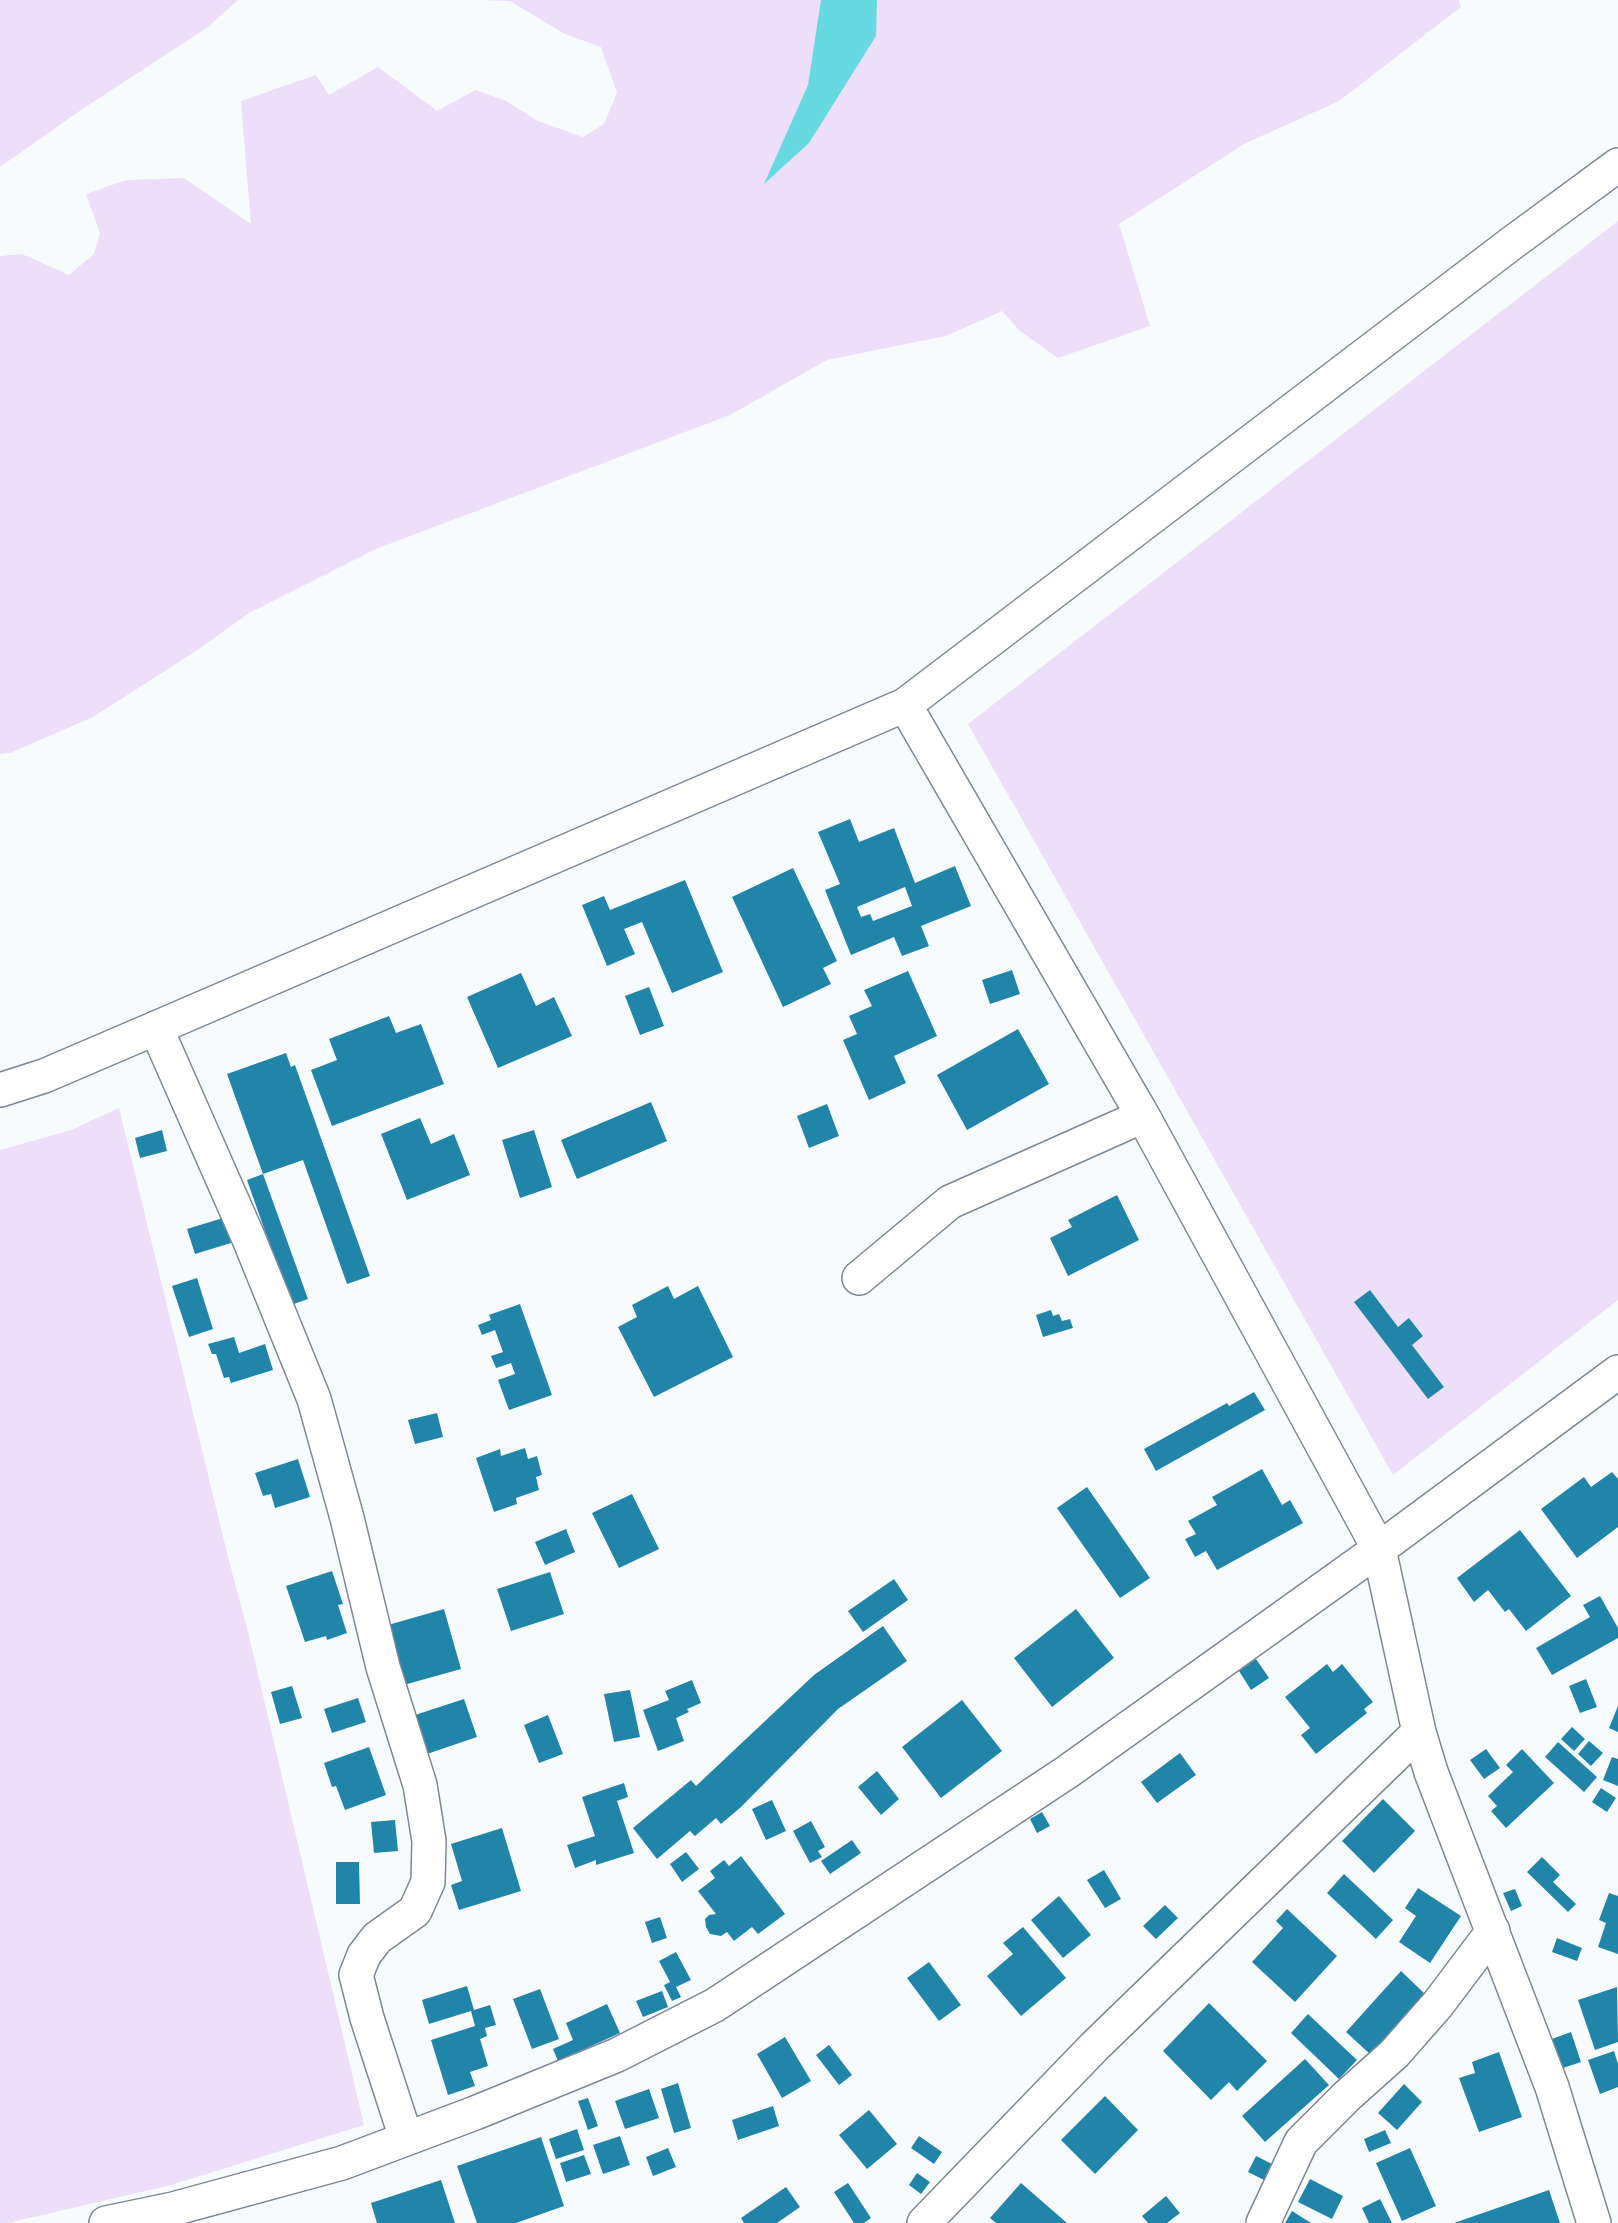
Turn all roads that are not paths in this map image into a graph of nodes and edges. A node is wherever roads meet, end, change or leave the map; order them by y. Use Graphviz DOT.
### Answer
graph roads {
  1 [pos="1618,165"];
  2 [pos="905,705"];
  3 [pos="156,1028"];
  4 [pos="0,1089"];
  5 [pos="1143,1116"];
  6 [pos="859,1278"];
  7 [pos="1618,1372"];
  8 [pos="1379,1548"];
  9 [pos="1419,1732"];
  10 [pos="1493,1930"];
  11 [pos="406,2138"];
  12 [pos="106,2223"];
  13 [pos="924,2223"];
  14 [pos="1263,2223"];
  15 [pos="1594,2223"];
  1 -- 2 [label="street"];
  2 -- 3 [label="street"];
  2 -- 5 [label="street"];
  3 -- 4 [label="street"];
  3 -- 11 [label="street"];
  5 -- 6 [label="street"];
  5 -- 8 [label="street"];
  7 -- 8 [label="street"];
  8 -- 9 [label="street"];
  8 -- 11 [label="street"];
  9 -- 10 [label="street"];
  9 -- 13 [label="street"];
  10 -- 14 [label="street"];
  10 -- 15 [label="street"];
  11 -- 12 [label="street"];
}
